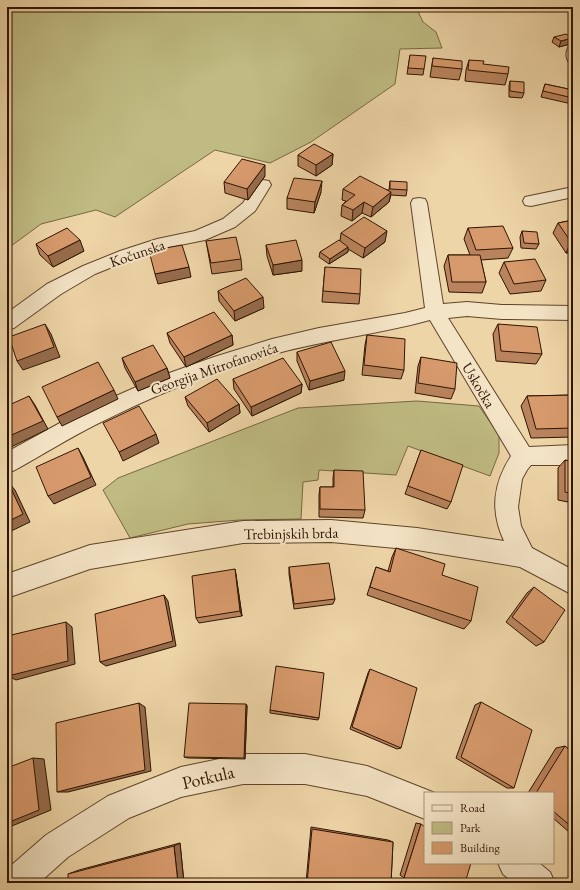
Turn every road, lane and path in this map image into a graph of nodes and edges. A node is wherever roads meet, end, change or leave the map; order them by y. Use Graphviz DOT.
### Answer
graph roads {
  1 [pos="573,51"];
  2 [pos="573,58"];
  3 [pos="263,185"];
  4 [pos="573,192"];
  5 [pos="531,201"];
  6 [pos="419,204"];
  7 [pos="435,312"];
  8 [pos="573,313"];
  9 [pos="7,323"];
  10 [pos="573,455"];
  11 [pos="524,458"];
  12 [pos="7,463"];
  13 [pos="523,556"];
  14 [pos="573,583"];
  15 [pos="7,586"];
  16 [pos="424,804"];
  17 [pos="515,864"];
  18 [pos="14,883"];
  19 [pos="539,883"];
  1 -- 2 [label="street"];
  3 -- 9 [label="street, Kočunska"];
  4 -- 5 [label="street"];
  6 -- 7 [label="street"];
  7 -- 8 [label="street, Georgija Mitrofanovića"];
  7 -- 11 [label="street, Uskočka"];
  7 -- 12 [label="street, Georgija Mitrofanovića"];
  10 -- 11 [label="street"];
  11 -- 13 [label="street"];
  13 -- 14 [label="street, Trebinjskih brda"];
  13 -- 15 [label="street, Trebinjskih brda"];
  16 -- 18 [label="street, Potkula"];
  17 -- 19 [label="street"];
}
